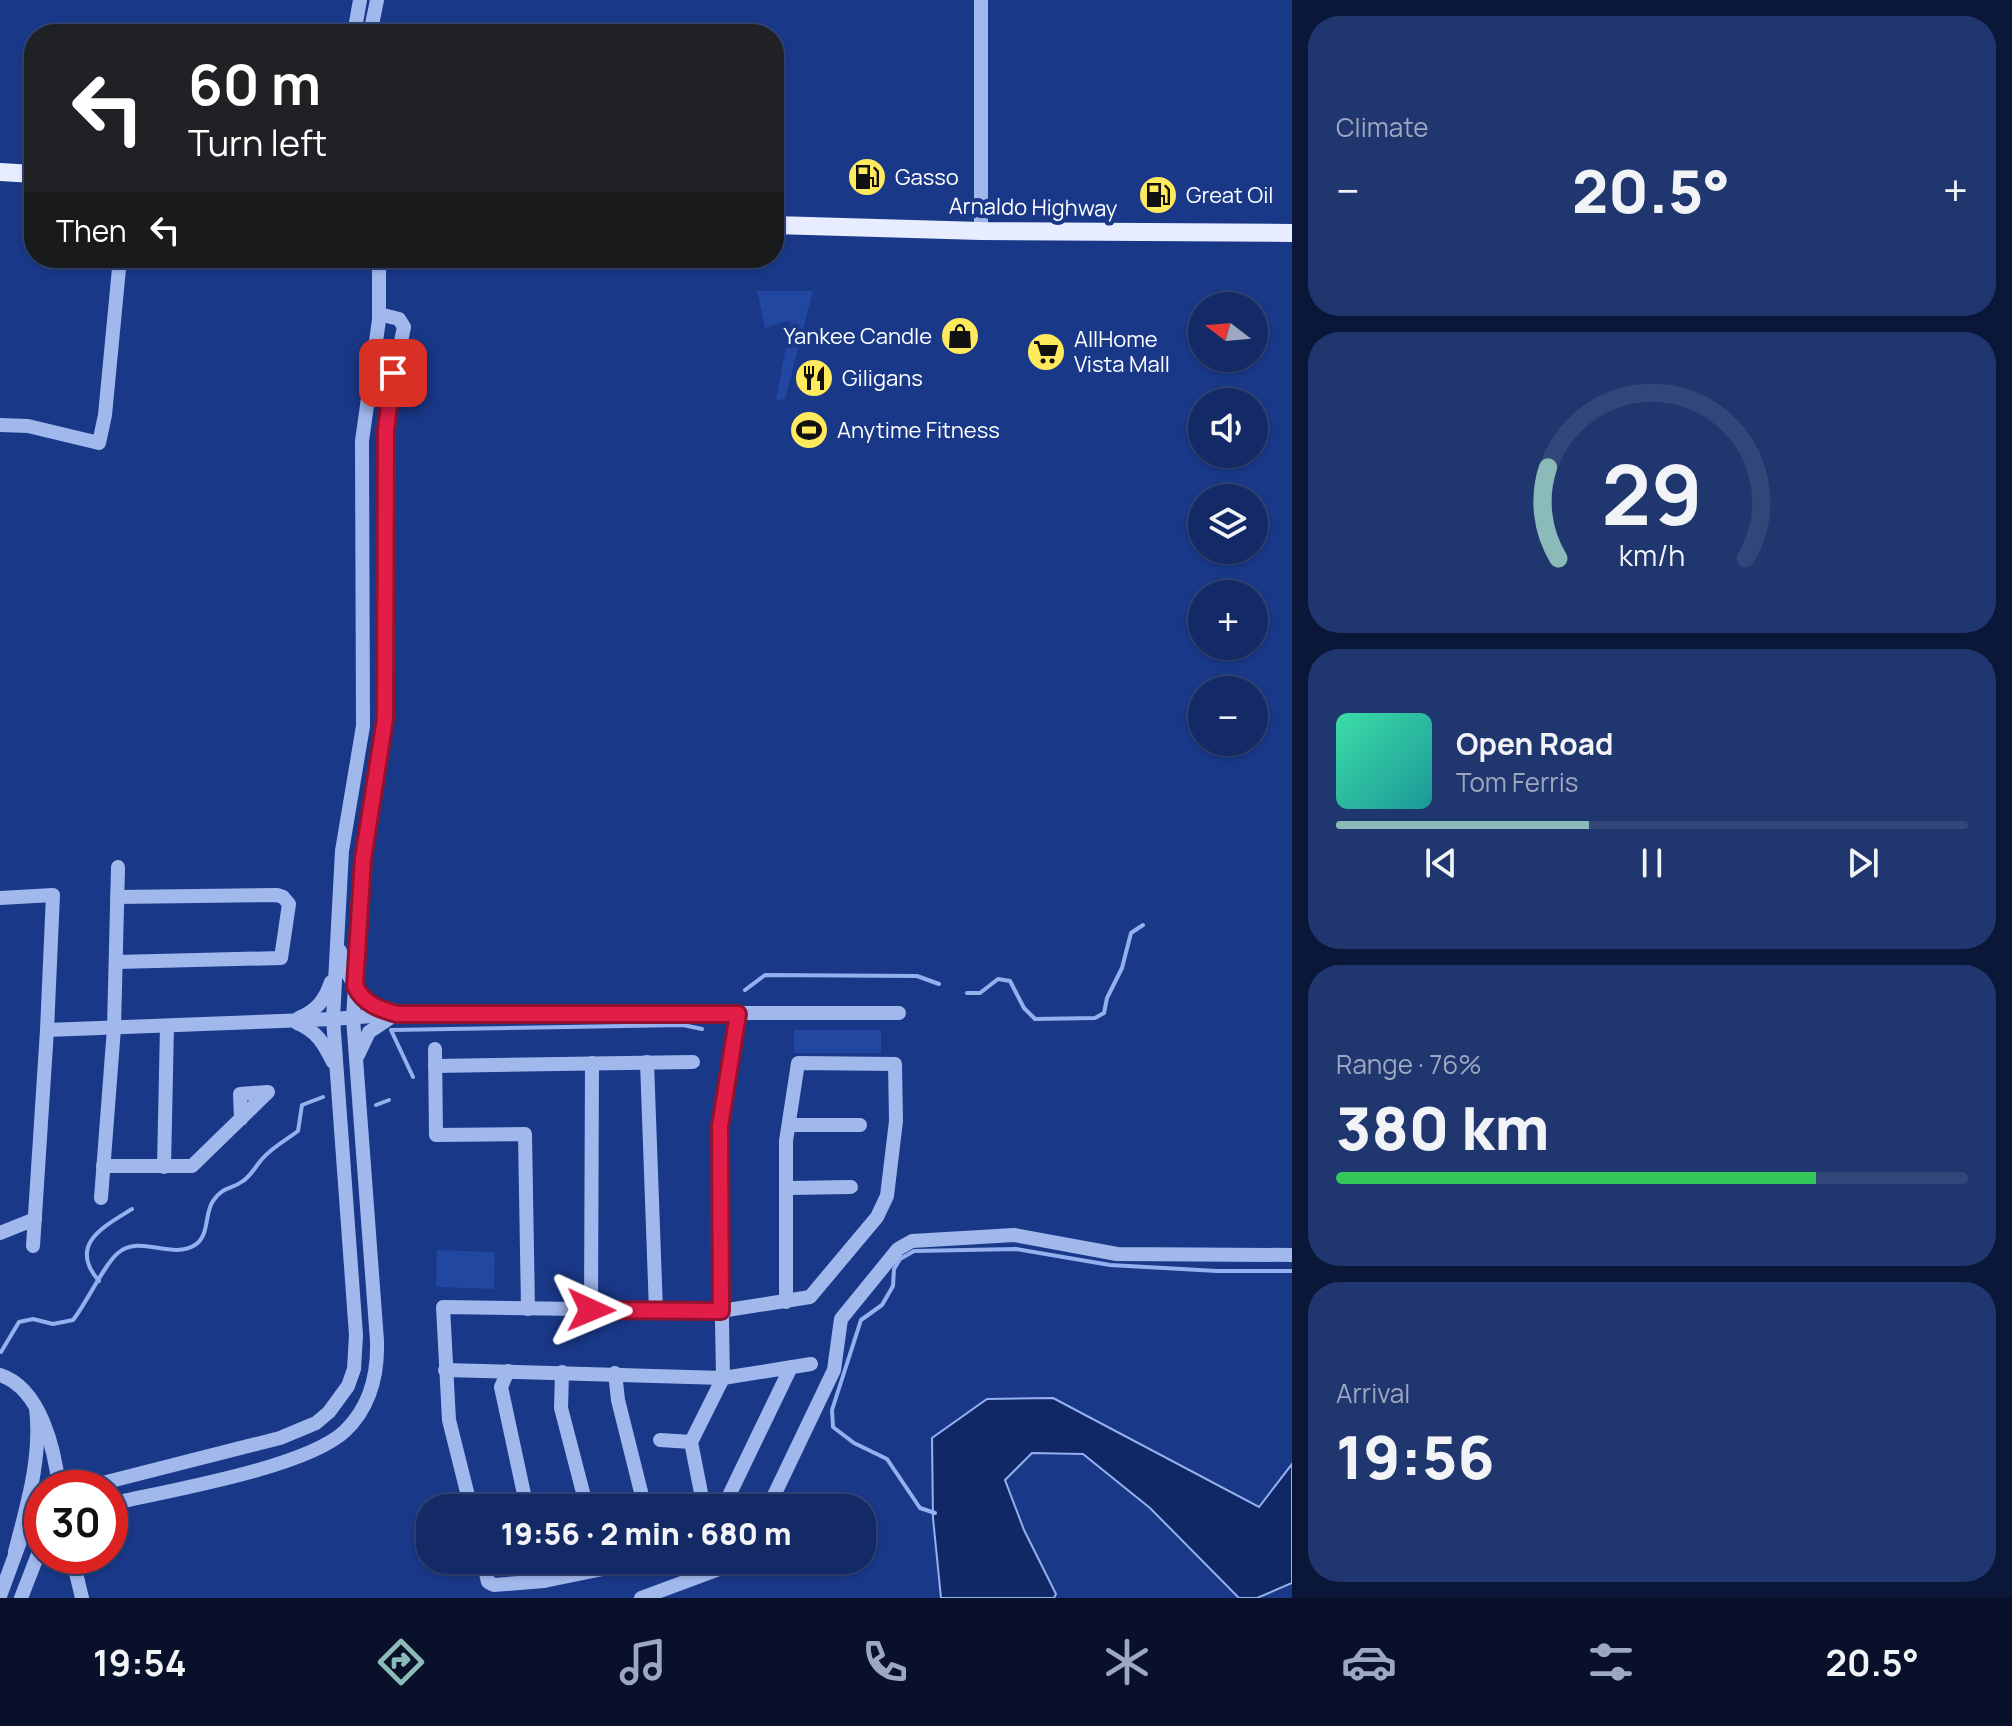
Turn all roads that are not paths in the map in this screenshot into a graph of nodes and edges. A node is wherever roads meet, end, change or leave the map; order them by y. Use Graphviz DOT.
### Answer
graph roads {
  1 [pos="360,0"];
  2 [pos="377,0"];
  3 [pos="981,0"];
  4 [pos="356,24"];
  5 [pos="372,24"];
  6 [pos="0,172"];
  7 [pos="24,173"];
  8 [pos="784,225"];
  9 [pos="981,231"];
  10 [pos="1292,233"];
  11 [pos="119,268"];
  12 [pos="379,268"];
  13 [pos="379,314"];
  14 [pos="0,425"];
  15 [pos="118,867"];
  16 [pos="117,897"];
  17 [pos="0,898"];
  18 [pos="0,905"];
  19 [pos="338,932"];
  20 [pos="116,962"];
  21 [pos="336,966"];
  22 [pos="355,986"];
  23 [pos="899,1013"];
  24 [pos="397,1014"];
  25 [pos="738,1014"];
  26 [pos="353,1018"];
  27 [pos="333,1019"];
  28 [pos="293,1021"];
  29 [pos="167,1026"];
  30 [pos="114,1028"];
  31 [pos="47,1030"];
  32 [pos="435,1049"];
  33 [pos="356,1059"];
  34 [pos="647,1062"];
  35 [pos="693,1062"];
  36 [pos="592,1063"];
  37 [pos="435,1066"];
  38 [pos="337,1070"];
  39 [pos="241,1119"];
  40 [pos="789,1125"];
  41 [pos="860,1125"];
  42 [pos="103,1166"];
  43 [pos="164,1167"];
  44 [pos="851,1187"];
  45 [pos="788,1188"];
  46 [pos="101,1198"];
  47 [pos="35,1219"];
  48 [pos="0,1233"];
  49 [pos="33,1246"];
  50 [pos="1292,1255"];
  51 [pos="786,1302"];
  52 [pos="528,1309"];
  53 [pos="591,1310"];
  54 [pos="656,1311"];
  55 [pos="721,1311"];
  56 [pos="811,1364"];
  57 [pos="791,1367"];
  58 [pos="445,1370"];
  59 [pos="508,1371"];
  60 [pos="562,1372"];
  61 [pos="615,1373"];
  62 [pos="0,1375"];
  63 [pos="723,1378"];
  64 [pos="36,1408"];
  65 [pos="660,1440"];
  66 [pos="691,1442"];
  67 [pos="57,1470"];
  68 [pos="128,1476"];
  69 [pos="468,1494"];
  70 [pos="524,1494"];
  71 [pos="583,1494"];
  72 [pos="642,1494"];
  73 [pos="701,1494"];
  74 [pos="730,1494"];
  75 [pos="775,1494"];
  76 [pos="128,1500"];
  77 [pos="24,1533"];
  78 [pos="15,1552"];
  79 [pos="30,1574"];
  80 [pos="76,1574"];
  81 [pos="486,1574"];
  82 [pos="542,1574"];
  83 [pos="569,1574"];
  84 [pos="706,1574"];
  85 [pos="544,1581"];
  86 [pos="0,1596"];
  87 [pos="21,1598"];
  88 [pos="82,1598"];
  89 [pos="641,1598"];
  1 -- 4 [label="street"];
  2 -- 5 [label="street"];
  3 -- 9 [label="street"];
  6 -- 7 [label="main road"];
  8 -- 9 [label="main road, Arnaldo Highway"];
  9 -- 10 [label="main road, Arnaldo Highway"];
  11 -- 14 [label="street"];
  12 -- 13 [label="street"];
  13 -- 19 [label="street"];
  13 -- 22 [label="street"];
  15 -- 16 [label="street"];
  16 -- 20 [label="street"];
  16 -- 20 [label="street"];
  17 -- 18 [label="street"];
  17 -- 31 [label="street"];
  19 -- 21 [label="street"];
  19 -- 22 [label="street"];
  20 -- 30 [label="street"];
  21 -- 27 [label="street"];
  21 -- 28 [label="street"];
  22 -- 24 [label="street"];
  22 -- 26 [label="street"];
  23 -- 25 [label="street"];
  24 -- 25 [label="street"];
  24 -- 26 [label="street"];
  24 -- 33 [label="street"];
  25 -- 55 [label="street"];
  26 -- 27 [label="street"];
  26 -- 33 [label="street"];
  27 -- 28 [label="street"];
  27 -- 38 [label="street"];
  28 -- 29 [label="street"];
  28 -- 38 [label="street"];
  29 -- 30 [label="street"];
  29 -- 43 [label="street"];
  30 -- 31 [label="street"];
  30 -- 42 [label="street"];
  31 -- 47 [label="street"];
  32 -- 37 [label="street"];
  33 -- 76 [label="street"];
  34 -- 35 [label="street"];
  34 -- 36 [label="street"];
  34 -- 54 [label="street"];
  36 -- 37 [label="street"];
  36 -- 53 [label="street"];
  37 -- 52 [label="street"];
  38 -- 68 [label="street"];
  39 -- 43 [label="street"];
  40 -- 41 [label="street"];
  40 -- 45 [label="street"];
  40 -- 51 [label="street"];
  42 -- 43 [label="street"];
  42 -- 46 [label="street"];
  44 -- 45 [label="street"];
  45 -- 51 [label="street"];
  47 -- 48 [label="street"];
  47 -- 49 [label="street"];
  50 -- 75 [label="street"];
  51 -- 55 [label="street"];
  52 -- 53 [label="street"];
  52 -- 58 [label="street"];
  53 -- 54 [label="street"];
  54 -- 55 [label="street"];
  55 -- 63 [label="street"];
  56 -- 57 [label="street"];
  57 -- 63 [label="street"];
  57 -- 74 [label="street"];
  58 -- 59 [label="street"];
  58 -- 69 [label="street"];
  59 -- 60 [label="street"];
  59 -- 70 [label="street"];
  60 -- 61 [label="street"];
  60 -- 71 [label="street"];
  61 -- 63 [label="street"];
  61 -- 72 [label="street"];
  62 -- 64 [label="street"];
  63 -- 66 [label="street"];
  64 -- 67 [label="street"];
  64 -- 78 [label="street"];
  65 -- 66 [label="street"];
  66 -- 73 [label="street"];
  77 -- 78 [label="street"];
  78 -- 86 [label="street"];
  79 -- 87 [label="street"];
  80 -- 88 [label="street"];
  81 -- 85 [label="street"];
  82 -- 85 [label="street"];
  83 -- 85 [label="street"];
  84 -- 89 [label="street"];
}
